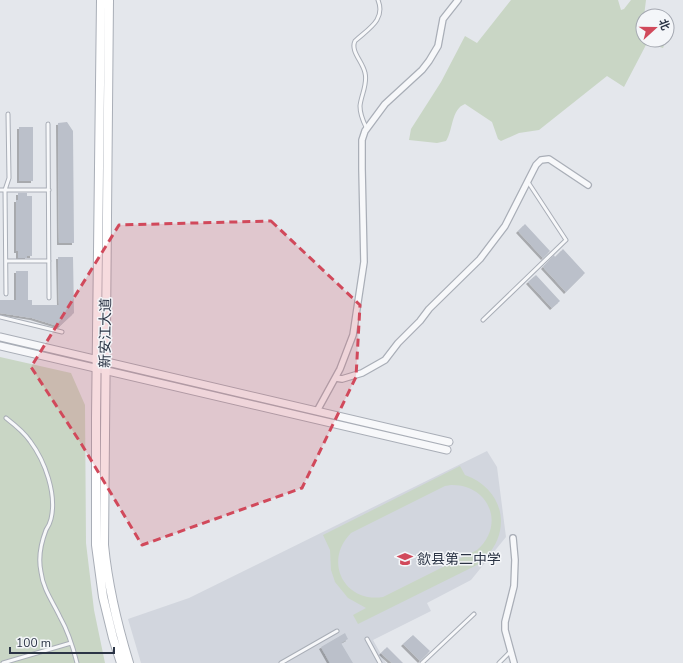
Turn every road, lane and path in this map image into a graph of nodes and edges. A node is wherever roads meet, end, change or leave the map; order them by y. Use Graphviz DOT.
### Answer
graph roads {
  1 [pos="101,0"];
  2 [pos="109,0"];
  3 [pos="378,0"];
  4 [pos="458,0"];
  5 [pos="8,114"];
  6 [pos="48,124"];
  7 [pos="366,127"];
  8 [pos="528,182"];
  9 [pos="588,185"];
  10 [pos="0,190"];
  11 [pos="5,190"];
  12 [pos="49,190"];
  13 [pos="0,231"];
  14 [pos="6,231"];
  15 [pos="6,261"];
  16 [pos="49,261"];
  17 [pos="6,294"];
  18 [pos="49,298"];
  19 [pos="0,317"];
  20 [pos="483,320"];
  21 [pos="62,332"];
  22 [pos="0,337"];
  23 [pos="0,346"];
  24 [pos="101,365"];
  25 [pos="336,378"];
  26 [pos="317,411"];
  27 [pos="6,418"];
  28 [pos="449,442"];
  29 [pos="447,450"];
  30 [pos="512,538"];
  31 [pos="474,614"];
  32 [pos="337,631"];
  33 [pos="367,639"];
  34 [pos="71,643"];
  35 [pos="511,651"];
  36 [pos="3,663"];
  37 [pos="77,663"];
  38 [pos="121,663"];
  39 [pos="129,663"];
  40 [pos="281,663"];
  41 [pos="380,663"];
  42 [pos="422,663"];
  43 [pos="499,663"];
  44 [pos="514,663"];
  1 -- 24 [label="main road, 新安江大道"];
  2 -- 24 [label="main road, 新安江大道"];
  3 -- 7 [label="lane"];
  4 -- 7 [label="street"];
  5 -- 11 [label="lane"];
  6 -- 12 [label="lane"];
  7 -- 25 [label="street"];
  8 -- 9 [label="street"];
  8 -- 20 [label="lane"];
  8 -- 25 [label="street"];
  10 -- 11 [label="lane"];
  11 -- 12 [label="lane"];
  11 -- 14 [label="lane"];
  12 -- 16 [label="lane"];
  13 -- 14 [label="lane"];
  14 -- 15 [label="lane"];
  15 -- 16 [label="lane"];
  15 -- 17 [label="lane"];
  16 -- 18 [label="lane"];
  19 -- 21 [label="lane"];
  22 -- 24 [label="street"];
  23 -- 24 [label="street"];
  24 -- 26 [label="street"];
  24 -- 29 [label="street"];
  24 -- 38 [label="main road, 新安江大道"];
  24 -- 39 [label="main road, 新安江大道"];
  25 -- 26 [label="street"];
  26 -- 28 [label="street"];
  27 -- 34 [label="lane"];
  30 -- 35 [label="street"];
  31 -- 42 [label="lane"];
  32 -- 40 [label="lane"];
  33 -- 41 [label="lane"];
  34 -- 36 [label="lane"];
  34 -- 37 [label="lane"];
  35 -- 43 [label="lane"];
  35 -- 44 [label="street"];
}
